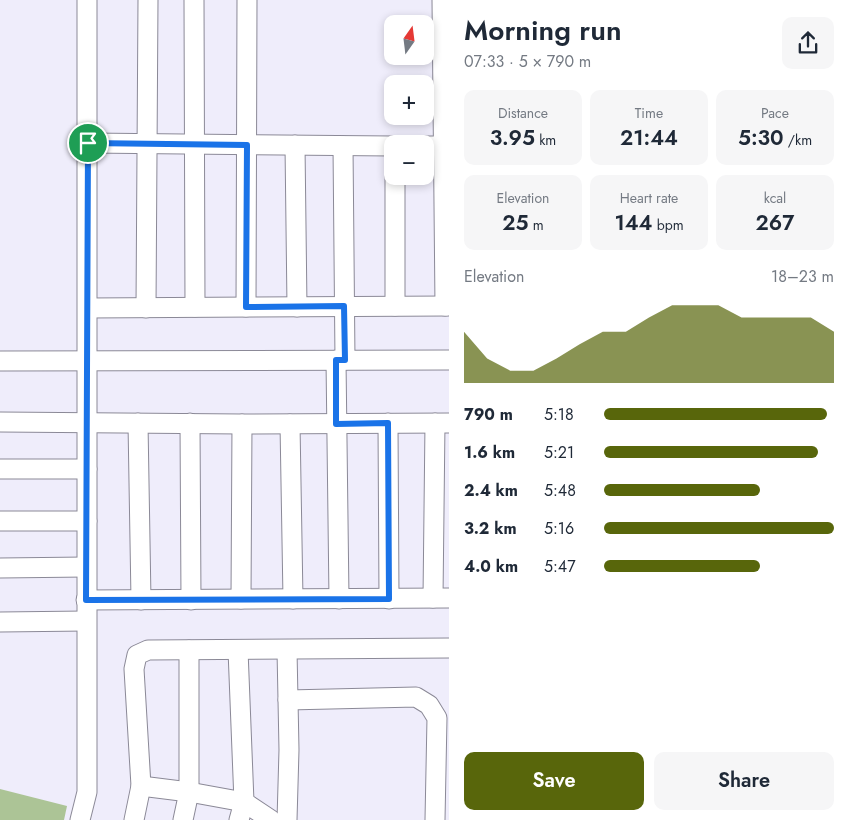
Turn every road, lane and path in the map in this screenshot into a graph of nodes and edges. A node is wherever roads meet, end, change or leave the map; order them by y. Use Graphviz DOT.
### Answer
graph roads {
  1 [pos="87,0"];
  2 [pos="148,0"];
  3 [pos="194,0"];
  4 [pos="247,0"];
  5 [pos="442,0"];
  6 [pos="88,143"];
  7 [pos="147,144"];
  8 [pos="194,144"];
  9 [pos="247,145"];
  10 [pos="295,145"];
  11 [pos="342,146"];
  12 [pos="384,146"];
  13 [pos="439,146"];
  14 [pos="395,185"];
  15 [pos="297,306"];
  16 [pos="344,306"];
  17 [pos="396,306"];
  18 [pos="447,306"];
  19 [pos="195,307"];
  20 [pos="246,307"];
  21 [pos="88,308"];
  22 [pos="146,308"];
  23 [pos="341,360"];
  24 [pos="449,360"];
  25 [pos="0,361"];
  26 [pos="88,361"];
  27 [pos="0,422"];
  28 [pos="88,422"];
  29 [pos="138,423"];
  30 [pos="388,423"];
  31 [pos="442,423"];
  32 [pos="190,424"];
  33 [pos="242,424"];
  34 [pos="290,424"];
  35 [pos="336,424"];
  36 [pos="0,469"];
  37 [pos="87,469"];
  38 [pos="0,521"];
  39 [pos="87,521"];
  40 [pos="86,567"];
  41 [pos="0,568"];
  42 [pos="441,598"];
  43 [pos="242,599"];
  44 [pos="293,599"];
  45 [pos="339,599"];
  46 [pos="389,599"];
  47 [pos="86,600"];
  48 [pos="142,600"];
  49 [pos="191,600"];
  50 [pos="86,621"];
  51 [pos="0,622"];
  52 [pos="449,648"];
  53 [pos="189,650"];
  54 [pos="238,650"];
  55 [pos="287,650"];
  56 [pos="288,700"];
  57 [pos="141,786"];
  58 [pos="189,792"];
  59 [pos="242,811"];
  60 [pos="80,820"];
  61 [pos="134,820"];
  62 [pos="183,820"];
  63 [pos="271,820"];
  64 [pos="287,820"];
  65 [pos="435,820"];
  1 -- 6 [label="street"];
  2 -- 7 [label="street"];
  3 -- 8 [label="street"];
  4 -- 9 [label="street"];
  5 -- 13 [label="street"];
  6 -- 7 [label="street"];
  6 -- 21 [label="street"];
  7 -- 8 [label="street"];
  7 -- 22 [label="street"];
  8 -- 9 [label="street"];
  8 -- 19 [label="street"];
  9 -- 10 [label="street"];
  9 -- 20 [label="street"];
  10 -- 11 [label="street"];
  10 -- 15 [label="street"];
  11 -- 12 [label="street"];
  11 -- 16 [label="street"];
  13 -- 18 [label="street"];
  14 -- 17 [label="street"];
  15 -- 16 [label="street"];
  15 -- 20 [label="street"];
  16 -- 17 [label="street"];
  16 -- 23 [label="street"];
  17 -- 18 [label="street"];
  19 -- 20 [label="street"];
  19 -- 22 [label="street"];
  21 -- 22 [label="street"];
  21 -- 26 [label="street"];
  23 -- 24 [label="street"];
  23 -- 26 [label="street"];
  23 -- 35 [label="street"];
  25 -- 26 [label="street"];
  26 -- 28 [label="street"];
  27 -- 28 [label="street"];
  28 -- 29 [label="street"];
  28 -- 37 [label="street"];
  29 -- 32 [label="street"];
  29 -- 48 [label="street"];
  30 -- 31 [label="street"];
  30 -- 35 [label="street"];
  30 -- 46 [label="street"];
  31 -- 42 [label="street"];
  32 -- 33 [label="street"];
  32 -- 49 [label="street"];
  33 -- 34 [label="street"];
  33 -- 43 [label="street"];
  34 -- 35 [label="street"];
  34 -- 44 [label="street"];
  35 -- 45 [label="street"];
  36 -- 37 [label="street"];
  37 -- 39 [label="street"];
  38 -- 39 [label="street"];
  39 -- 40 [label="street"];
  40 -- 41 [label="street"];
  40 -- 47 [label="street"];
  42 -- 46 [label="street"];
  43 -- 44 [label="street"];
  43 -- 49 [label="street"];
  44 -- 45 [label="street"];
  45 -- 46 [label="street"];
  47 -- 48 [label="street"];
  47 -- 50 [label="street"];
  48 -- 49 [label="street"];
  50 -- 51 [label="street"];
  50 -- 60 [label="street"];
  52 -- 55 [label="street"];
  53 -- 54 [label="street"];
  53 -- 57 [label="street"];
  53 -- 58 [label="street"];
  54 -- 55 [label="street"];
  54 -- 59 [label="street"];
  55 -- 56 [label="street"];
  56 -- 64 [label="street"];
  56 -- 65 [label="street"];
  57 -- 58 [label="street"];
  57 -- 61 [label="street"];
  58 -- 59 [label="street"];
  58 -- 62 [label="street"];
  59 -- 63 [label="street"];
}
